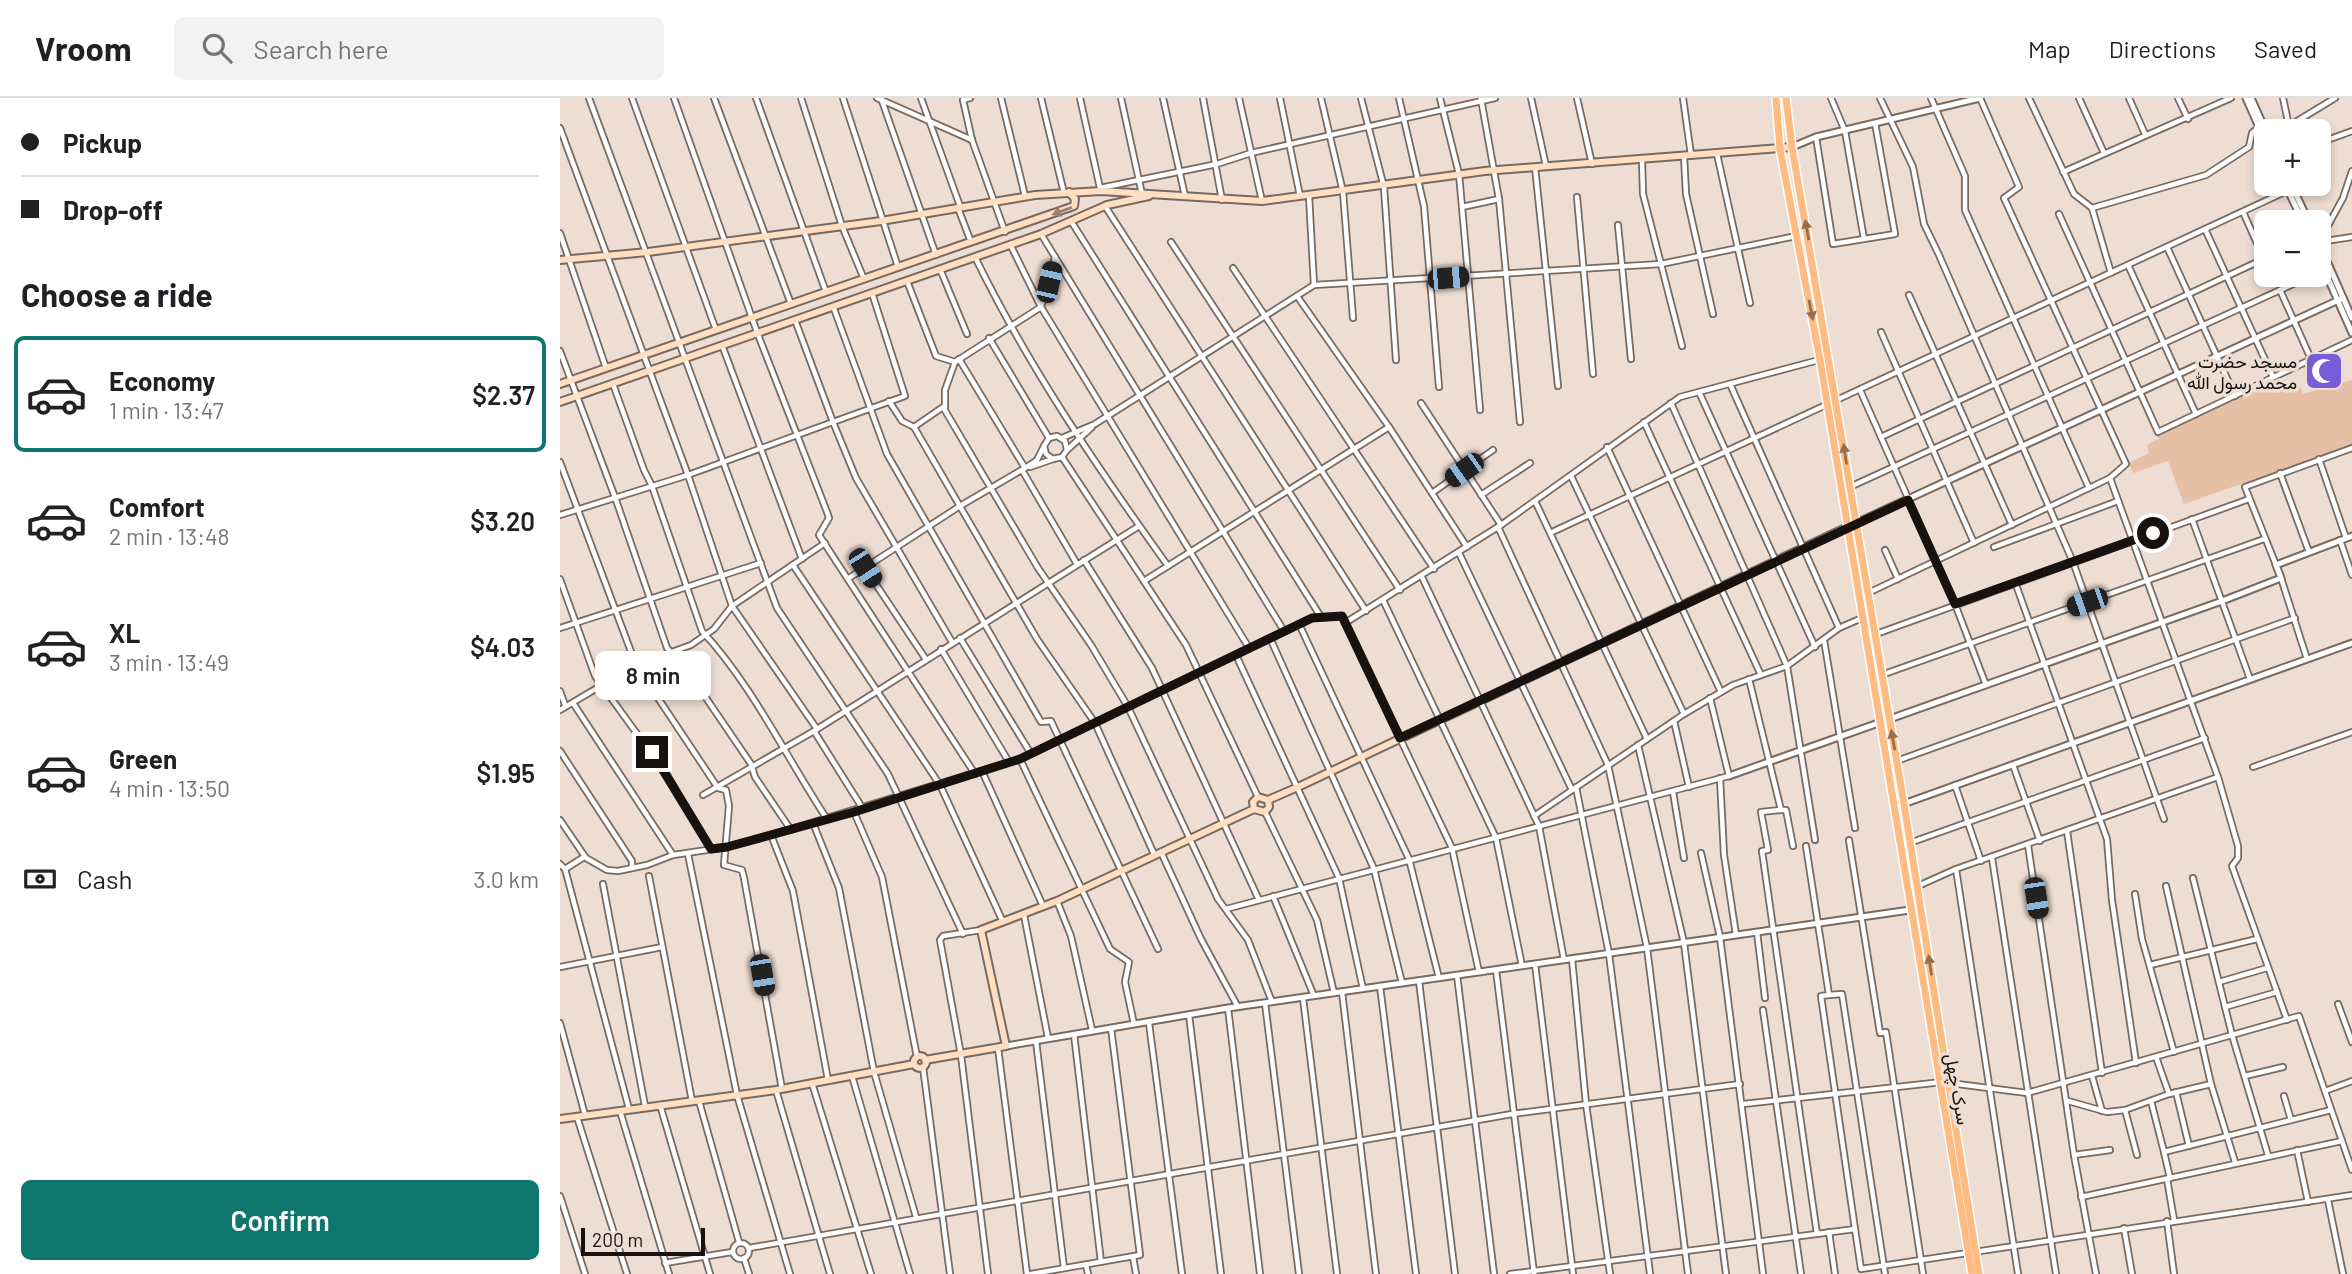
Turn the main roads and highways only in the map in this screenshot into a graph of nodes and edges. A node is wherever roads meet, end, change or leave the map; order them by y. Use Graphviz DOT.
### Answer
graph roads {
  1 [pos="1786,98"];
  2 [pos="1776,100"];
  3 [pos="1792,147"];
  4 [pos="1780,149"];
  5 [pos="1067,192"];
  6 [pos="1157,195"];
  7 [pos="560,260"];
  8 [pos="560,384"];
  9 [pos="560,402"];
  10 [pos="1856,523"];
  11 [pos="1847,527"];
  12 [pos="1863,596"];
  13 [pos="1870,636"];
  14 [pos="1268,800"];
  15 [pos="1254,809"];
  16 [pos="1945,1082"];
  17 [pos="560,1119"];
  18 [pos="1972,1253"];
  19 [pos="1972,1274"];
  20 [pos="1979,1274"];
  1 -- 3 [label="main road"];
  2 -- 4 [label="main road"];
  3 -- 4 [label="main road"];
  10 -- 3 [label="main road, one-way"];
  4 -- 6 [label="main road"];
  4 -- 11 [label="main road, one-way"];
  5 -- 6 [label="main road"];
  5 -- 7 [label="main road"];
  5 -- 8 [label="main road, one-way"];
  6 -- 9 [label="main road"];
  10 -- 11 [label="main road"];
  10 -- 12 [label="main road"];
  11 -- 12 [label="main road"];
  11 -- 14 [label="main road"];
  12 -- 13 [label="main road"];
  12 -- 13 [label="main road"];
  16 -- 13 [label="main road, one-way"];
  13 -- 16 [label="main road, سرک چهل"];
  14 -- 15 [label="main road"];
  14 -- 15 [label="main road"];
  15 -- 17 [label="main road"];
  16 -- 18 [label="main road, سرک چهل"];
  18 -- 19 [label="main road, سرک چهل"];
  18 -- 20 [label="main road"];
}
